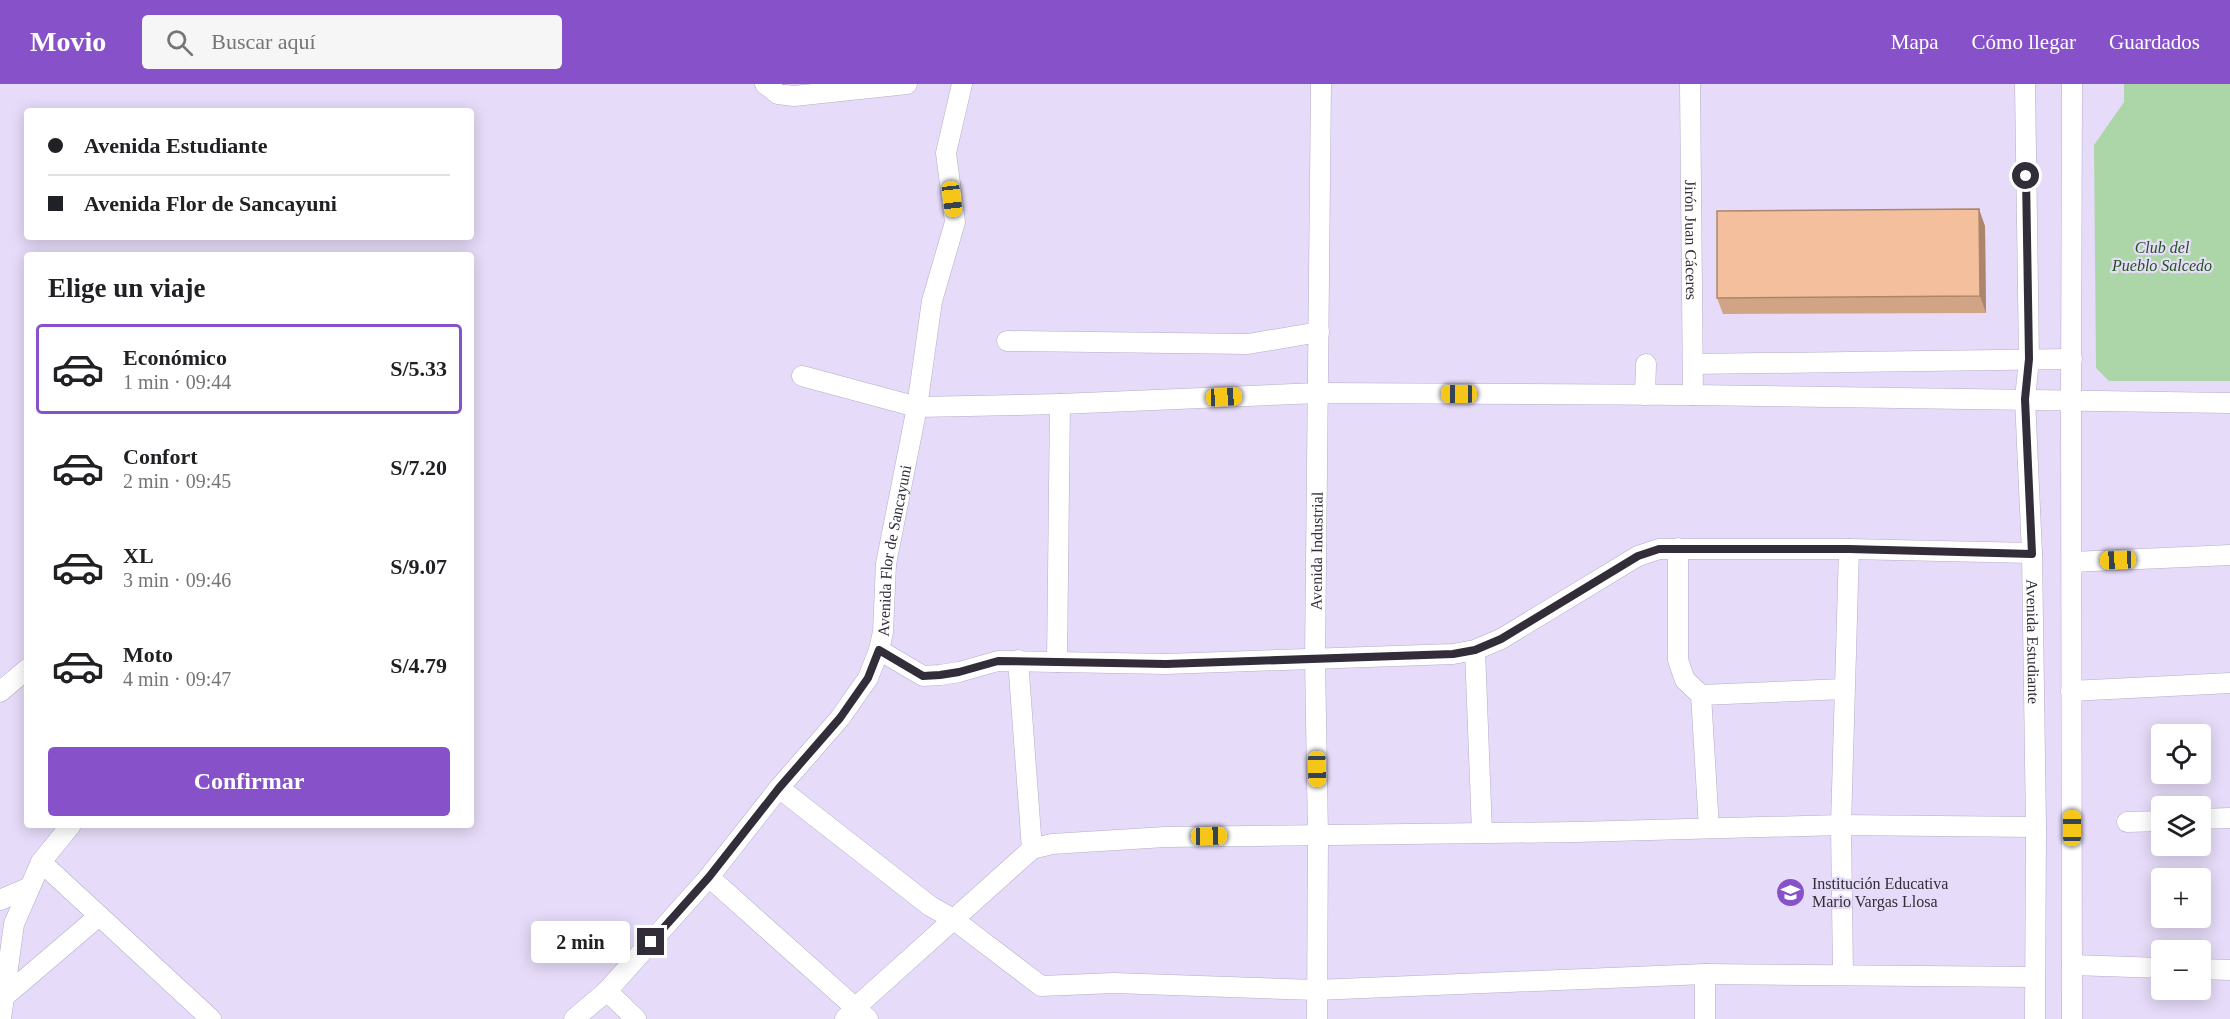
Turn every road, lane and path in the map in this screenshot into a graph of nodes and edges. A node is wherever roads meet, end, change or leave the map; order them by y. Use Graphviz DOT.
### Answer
graph roads {
  1 [pos="765,84"];
  2 [pos="907,84"];
  3 [pos="962,84"];
  4 [pos="1322,84"];
  5 [pos="1690,84"];
  6 [pos="2025,84"];
  7 [pos="2072,84"];
  8 [pos="1319,332"];
  9 [pos="1006,341"];
  10 [pos="2029,359"];
  11 [pos="2072,359"];
  12 [pos="1646,364"];
  13 [pos="1693,364"];
  14 [pos="802,376"];
  15 [pos="1318,393"];
  16 [pos="1646,395"];
  17 [pos="1693,395"];
  18 [pos="2025,399"];
  19 [pos="2071,401"];
  20 [pos="2230,403"];
  21 [pos="1060,404"];
  22 [pos="917,406"];
  23 [pos="1678,548"];
  24 [pos="1849,549"];
  25 [pos="2032,554"];
  26 [pos="2230,555"];
  27 [pos="2073,562"];
  28 [pos="879,650"];
  29 [pos="1475,650"];
  30 [pos="1018,660"];
  31 [pos="1315,660"];
  32 [pos="1058,662"];
  33 [pos="24,672"];
  34 [pos="2230,683"];
  35 [pos="1844,689"];
  36 [pos="2071,691"];
  37 [pos="0,692"];
  38 [pos="1701,695"];
  39 [pos="779,788"];
  40 [pos="2230,818"];
  41 [pos="2211,819"];
  42 [pos="2151,821"];
  43 [pos="2127,822"];
  44 [pos="1841,825"];
  45 [pos="2036,827"];
  46 [pos="68,828"];
  47 [pos="1709,828"];
  48 [pos="1482,832"];
  49 [pos="1318,835"];
  50 [pos="1032,849"];
  51 [pos="40,862"];
  52 [pos="709,877"];
  53 [pos="28,888"];
  54 [pos="0,900"];
  55 [pos="99,916"];
  56 [pos="953,919"];
  57 [pos="2073,965"];
  58 [pos="2151,968"];
  59 [pos="2211,969"];
  60 [pos="2230,970"];
  61 [pos="1705,974"];
  62 [pos="1843,975"];
  63 [pos="2035,977"];
  64 [pos="1316,990"];
  65 [pos="607,991"];
  66 [pos="4,997"];
  67 [pos="857,1015"];
  68 [pos="1,1019"];
  69 [pos="211,1019"];
  70 [pos="574,1019"];
  71 [pos="636,1019"];
  72 [pos="1317,1019"];
  73 [pos="1704,1019"];
  74 [pos="2035,1019"];
  75 [pos="2072,1019"];
  1 -- 2 [label="street"];
  3 -- 22 [label="street, Avenida Flor de Sancayuni"];
  4 -- 8 [label="street, Avenida Industrial"];
  5 -- 13 [label="street, Jirón Juan Cáceres"];
  6 -- 10 [label="street, Avenida Estudiante"];
  7 -- 11 [label="street"];
  8 -- 9 [label="street"];
  8 -- 15 [label="street, Avenida Industrial"];
  10 -- 11 [label="street"];
  10 -- 13 [label="street"];
  10 -- 18 [label="street, Avenida Estudiante"];
  11 -- 19 [label="street"];
  12 -- 16 [label="street"];
  13 -- 17 [label="street, Jirón Juan Cáceres"];
  14 -- 22 [label="street"];
  15 -- 16 [label="street"];
  15 -- 21 [label="street"];
  15 -- 31 [label="street, Avenida Industrial"];
  16 -- 17 [label="street"];
  17 -- 18 [label="street"];
  18 -- 19 [label="street"];
  18 -- 25 [label="street, Avenida Estudiante"];
  19 -- 20 [label="street"];
  19 -- 27 [label="street"];
  21 -- 22 [label="street"];
  21 -- 32 [label="street"];
  22 -- 28 [label="street, Avenida Flor de Sancayuni"];
  23 -- 24 [label="street"];
  23 -- 29 [label="street"];
  23 -- 38 [label="street"];
  24 -- 25 [label="street"];
  24 -- 35 [label="street"];
  25 -- 45 [label="street, Avenida Estudiante"];
  26 -- 27 [label="street"];
  27 -- 36 [label="street"];
  28 -- 30 [label="street"];
  28 -- 39 [label="street, Avenida Flor de Sancayuni"];
  29 -- 31 [label="street"];
  29 -- 48 [label="street"];
  30 -- 32 [label="street"];
  30 -- 50 [label="street"];
  31 -- 32 [label="street"];
  31 -- 49 [label="street, Avenida Industrial"];
  33 -- 37 [label="street"];
  34 -- 36 [label="street"];
  35 -- 38 [label="street"];
  35 -- 44 [label="street"];
  36 -- 57 [label="street"];
  38 -- 47 [label="street"];
  39 -- 52 [label="street, Avenida Flor de Sancayuni"];
  39 -- 56 [label="street"];
  40 -- 41 [label="street"];
  42 -- 43 [label="street"];
  44 -- 45 [label="street"];
  44 -- 47 [label="street"];
  44 -- 62 [label="street"];
  45 -- 63 [label="street, Avenida Estudiante"];
  46 -- 51 [label="street"];
  47 -- 48 [label="street"];
  48 -- 49 [label="street"];
  49 -- 50 [label="street"];
  49 -- 64 [label="street, Avenida Industrial"];
  50 -- 56 [label="street"];
  51 -- 53 [label="street"];
  51 -- 55 [label="street"];
  52 -- 65 [label="street, Avenida Flor de Sancayuni"];
  52 -- 67 [label="street"];
  53 -- 54 [label="street"];
  53 -- 66 [label="street"];
  55 -- 66 [label="street"];
  55 -- 69 [label="street"];
  56 -- 64 [label="street"];
  56 -- 67 [label="street"];
  57 -- 58 [label="street"];
  57 -- 75 [label="street"];
  59 -- 60 [label="street"];
  61 -- 62 [label="street"];
  61 -- 64 [label="street"];
  61 -- 73 [label="street"];
  62 -- 63 [label="street"];
  63 -- 74 [label="street, Avenida Estudiante"];
  64 -- 72 [label="street, Avenida Industrial"];
  65 -- 70 [label="street, Avenida Flor de Sancayuni"];
  65 -- 71 [label="street"];
  66 -- 68 [label="street"];
}
